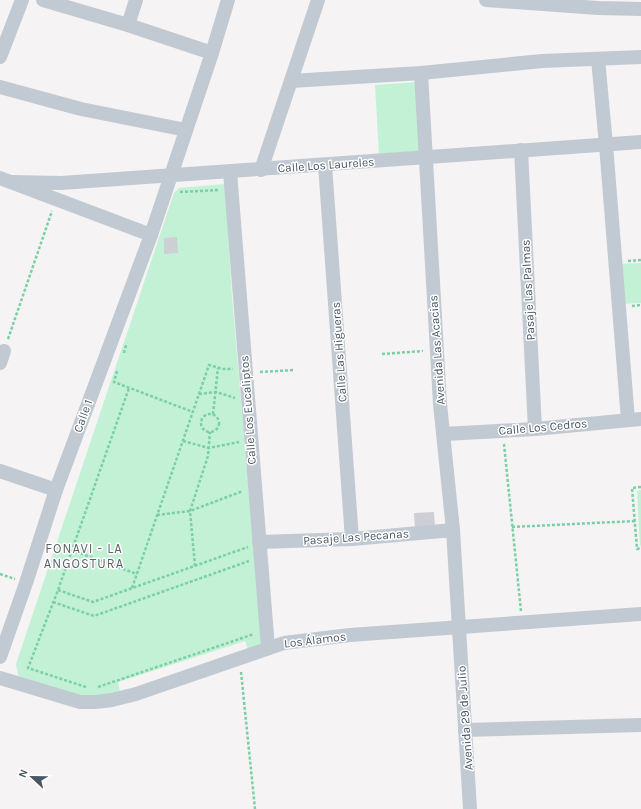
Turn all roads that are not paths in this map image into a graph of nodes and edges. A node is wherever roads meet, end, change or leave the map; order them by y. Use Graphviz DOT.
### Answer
graph roads {
  1 [pos="22,0"];
  2 [pos="43,0"];
  3 [pos="136,0"];
  4 [pos="228,0"];
  5 [pos="318,0"];
  6 [pos="486,0"];
  7 [pos="641,9"];
  8 [pos="128,25"];
  9 [pos="212,53"];
  10 [pos="641,57"];
  11 [pos="0,58"];
  12 [pos="598,59"];
  13 [pos="421,72"];
  14 [pos="291,81"];
  15 [pos="0,87"];
  16 [pos="186,130"];
  17 [pos="641,142"];
  18 [pos="606,145"];
  19 [pos="521,150"];
  20 [pos="426,158"];
  21 [pos="325,165"];
  22 [pos="261,170"];
  23 [pos="230,172"];
  24 [pos="170,176"];
  25 [pos="5,180"];
  26 [pos="151,235"];
  27 [pos="634,420"];
  28 [pos="535,429"];
  29 [pos="444,434"];
  30 [pos="0,471"];
  31 [pos="56,490"];
  32 [pos="453,530"];
  33 [pos="352,539"];
  34 [pos="254,548"];
  35 [pos="641,614"];
  36 [pos="459,627"];
  37 [pos="268,648"];
  38 [pos="0,657"];
  39 [pos="0,678"];
  40 [pos="641,725"];
  41 [pos="465,730"];
  42 [pos="470,809"];
  1 -- 11 [label="street"];
  2 -- 8 [label="street"];
  3 -- 8 [label="street"];
  4 -- 9 [label="street, Calle 1"];
  5 -- 14 [label="street"];
  6 -- 7 [label="street"];
  8 -- 9 [label="street"];
  9 -- 16 [label="street, Calle 1"];
  10 -- 12 [label="street"];
  12 -- 13 [label="street"];
  12 -- 18 [label="street"];
  13 -- 14 [label="street"];
  13 -- 20 [label="street, Avenida Las Acacias"];
  14 -- 22 [label="street"];
  15 -- 16 [label="street"];
  16 -- 24 [label="street, Calle 1"];
  17 -- 18 [label="street, Calle Los Laureles"];
  18 -- 19 [label="street, Calle Los Laureles"];
  18 -- 27 [label="street"];
  19 -- 20 [label="street, Calle Los Laureles"];
  19 -- 28 [label="street, Pasaje Las Palmas"];
  20 -- 21 [label="street, Calle Los Laureles"];
  20 -- 29 [label="street, Avenida Las Acacias"];
  21 -- 22 [label="street, Calle Los Laureles"];
  21 -- 33 [label="street, Calle Las Higueras"];
  22 -- 23 [label="street, Calle Los Laureles"];
  23 -- 24 [label="street, Calle Los Laureles"];
  23 -- 34 [label="street, Calle Los Eucaliptos"];
  24 -- 25 [label="street, Calle Los Laureles"];
  24 -- 26 [label="street, Calle 1"];
  25 -- 26 [label="street"];
  26 -- 31 [label="street, Calle 1"];
  27 -- 28 [label="street, Calle Los Cedros"];
  28 -- 29 [label="street, Calle Los Cedros"];
  29 -- 32 [label="street, Avenida Las Acacias"];
  30 -- 31 [label="street"];
  31 -- 38 [label="street, Calle 1"];
  32 -- 33 [label="street, Pasaje Las Pecanas"];
  32 -- 36 [label="street, Avenida Las Acacias"];
  33 -- 34 [label="street, Pasaje Las Pecanas"];
  34 -- 37 [label="street, Calle Los Eucaliptos"];
  35 -- 36 [label="street, Los Álamos"];
  36 -- 37 [label="street, Los Álamos"];
  36 -- 41 [label="street, Avenida 29 de Julio"];
  37 -- 39 [label="street, Los Álamos"];
  40 -- 41 [label="street"];
  41 -- 42 [label="street, Avenida 29 de Julio"];
}
